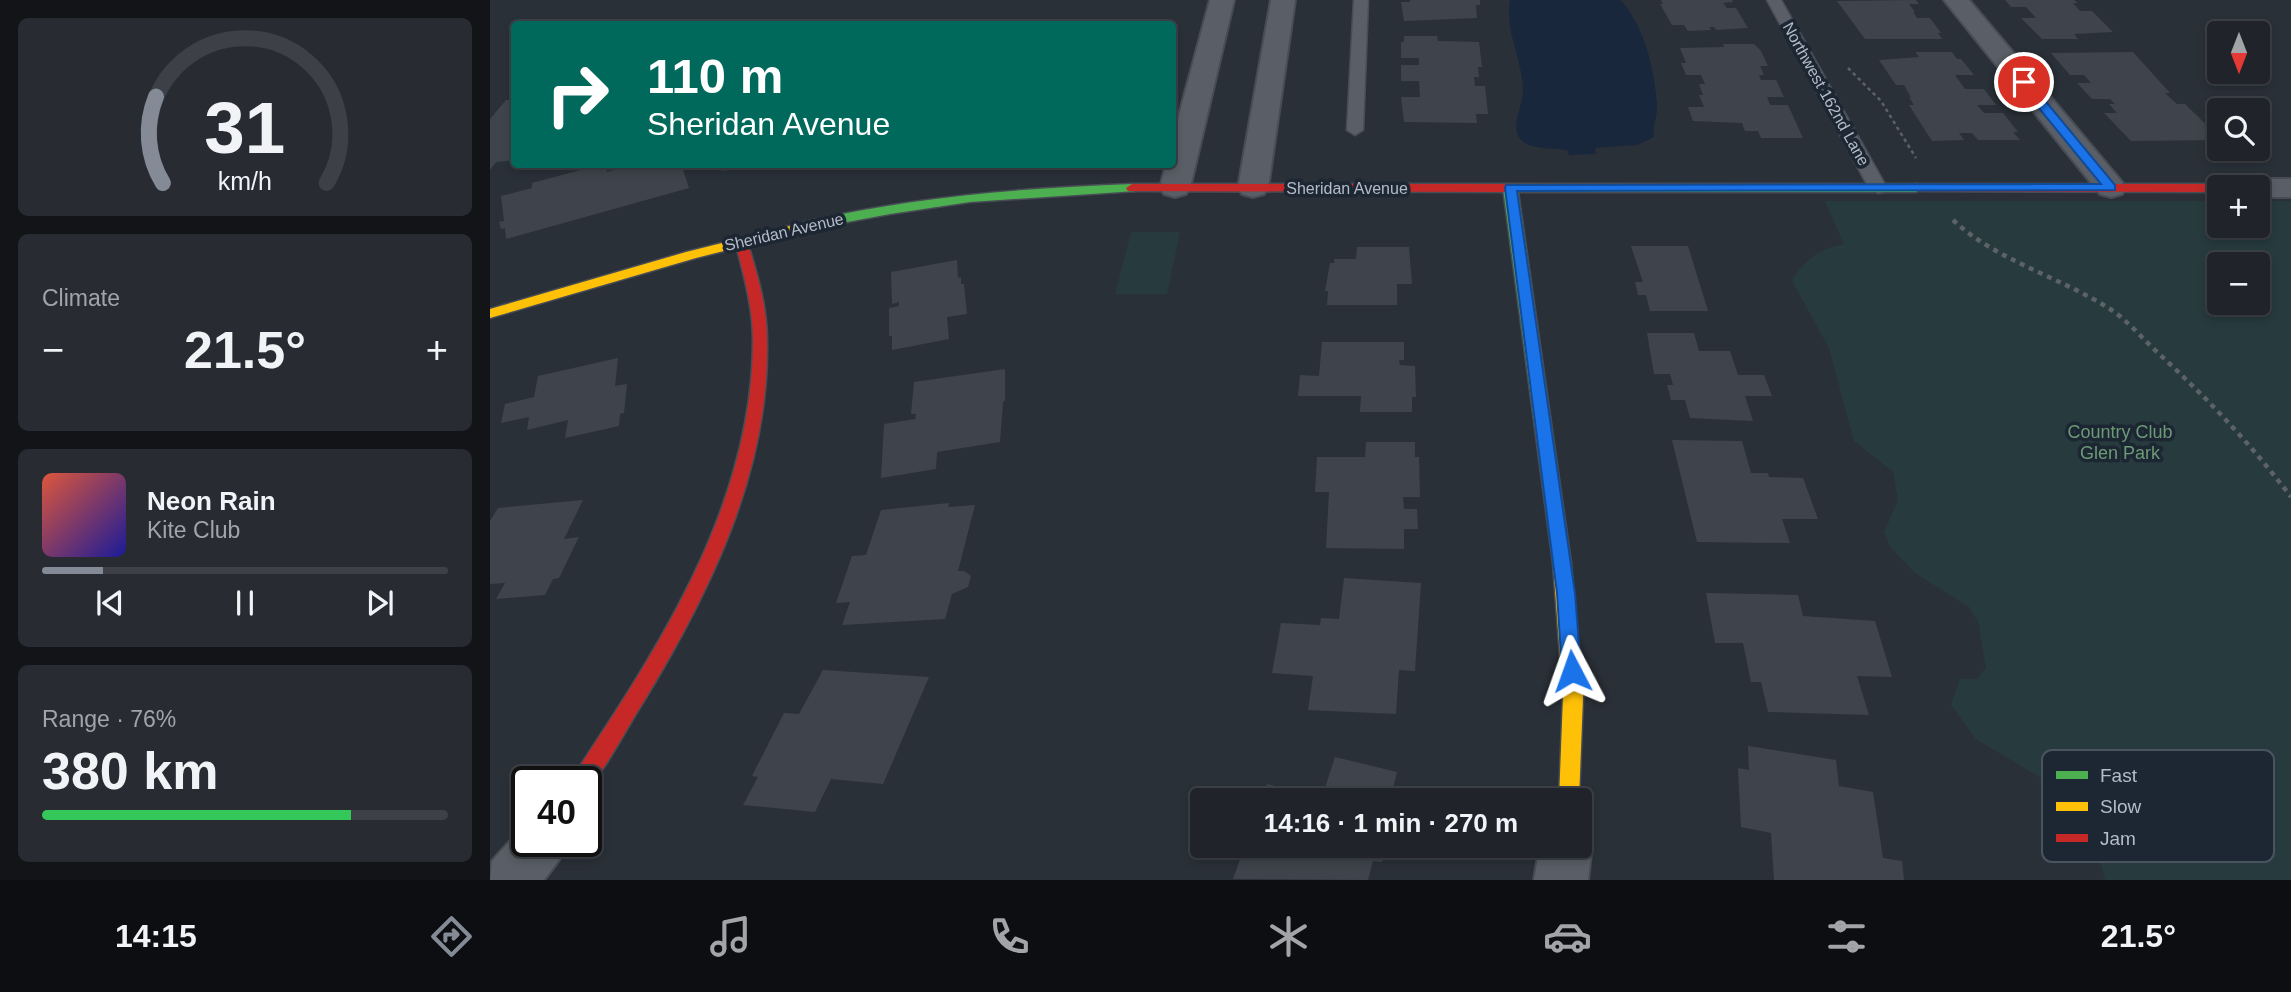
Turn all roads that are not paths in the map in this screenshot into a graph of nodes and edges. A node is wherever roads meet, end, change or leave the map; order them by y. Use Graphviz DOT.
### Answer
graph roads {
  1 [pos="1222,0"];
  2 [pos="1283,0"];
  3 [pos="1362,0"];
  4 [pos="1774,0"];
  5 [pos="1956,0"];
  6 [pos="1355,130"];
  7 [pos="1175,188"];
  8 [pos="1253,188"];
  9 [pos="1511,188"];
  10 [pos="1878,188"];
  11 [pos="2111,188"];
  12 [pos="2207,188"];
  13 [pos="2270,188"];
  14 [pos="2291,188"];
  15 [pos="741,242"];
  16 [pos="490,314"];
  17 [pos="591,766"];
  18 [pos="1569,788"];
  19 [pos="529,857"];
  20 [pos="1564,858"];
  21 [pos="511,880"];
  22 [pos="1561,880"];
  1 -- 7 [label="street"];
  2 -- 8 [label="street"];
  3 -- 6 [label="lane"];
  4 -- 10 [label="lane, Northwest 162nd Lane"];
  5 -- 11 [label="street"];
  7 -- 8 [label="street, Sheridan Avenue"];
  7 -- 15 [label="street, Sheridan Avenue"];
  8 -- 9 [label="street, Sheridan Avenue"];
  9 -- 10 [label="street, Sheridan Avenue"];
  9 -- 18 [label="street"];
  10 -- 11 [label="street, Sheridan Avenue"];
  11 -- 12 [label="street, Sheridan Avenue"];
  13 -- 14 [label="street"];
  15 -- 16 [label="street, Sheridan Avenue"];
  15 -- 17 [label="street"];
  19 -- 21 [label="street"];
  20 -- 22 [label="street"];
}
